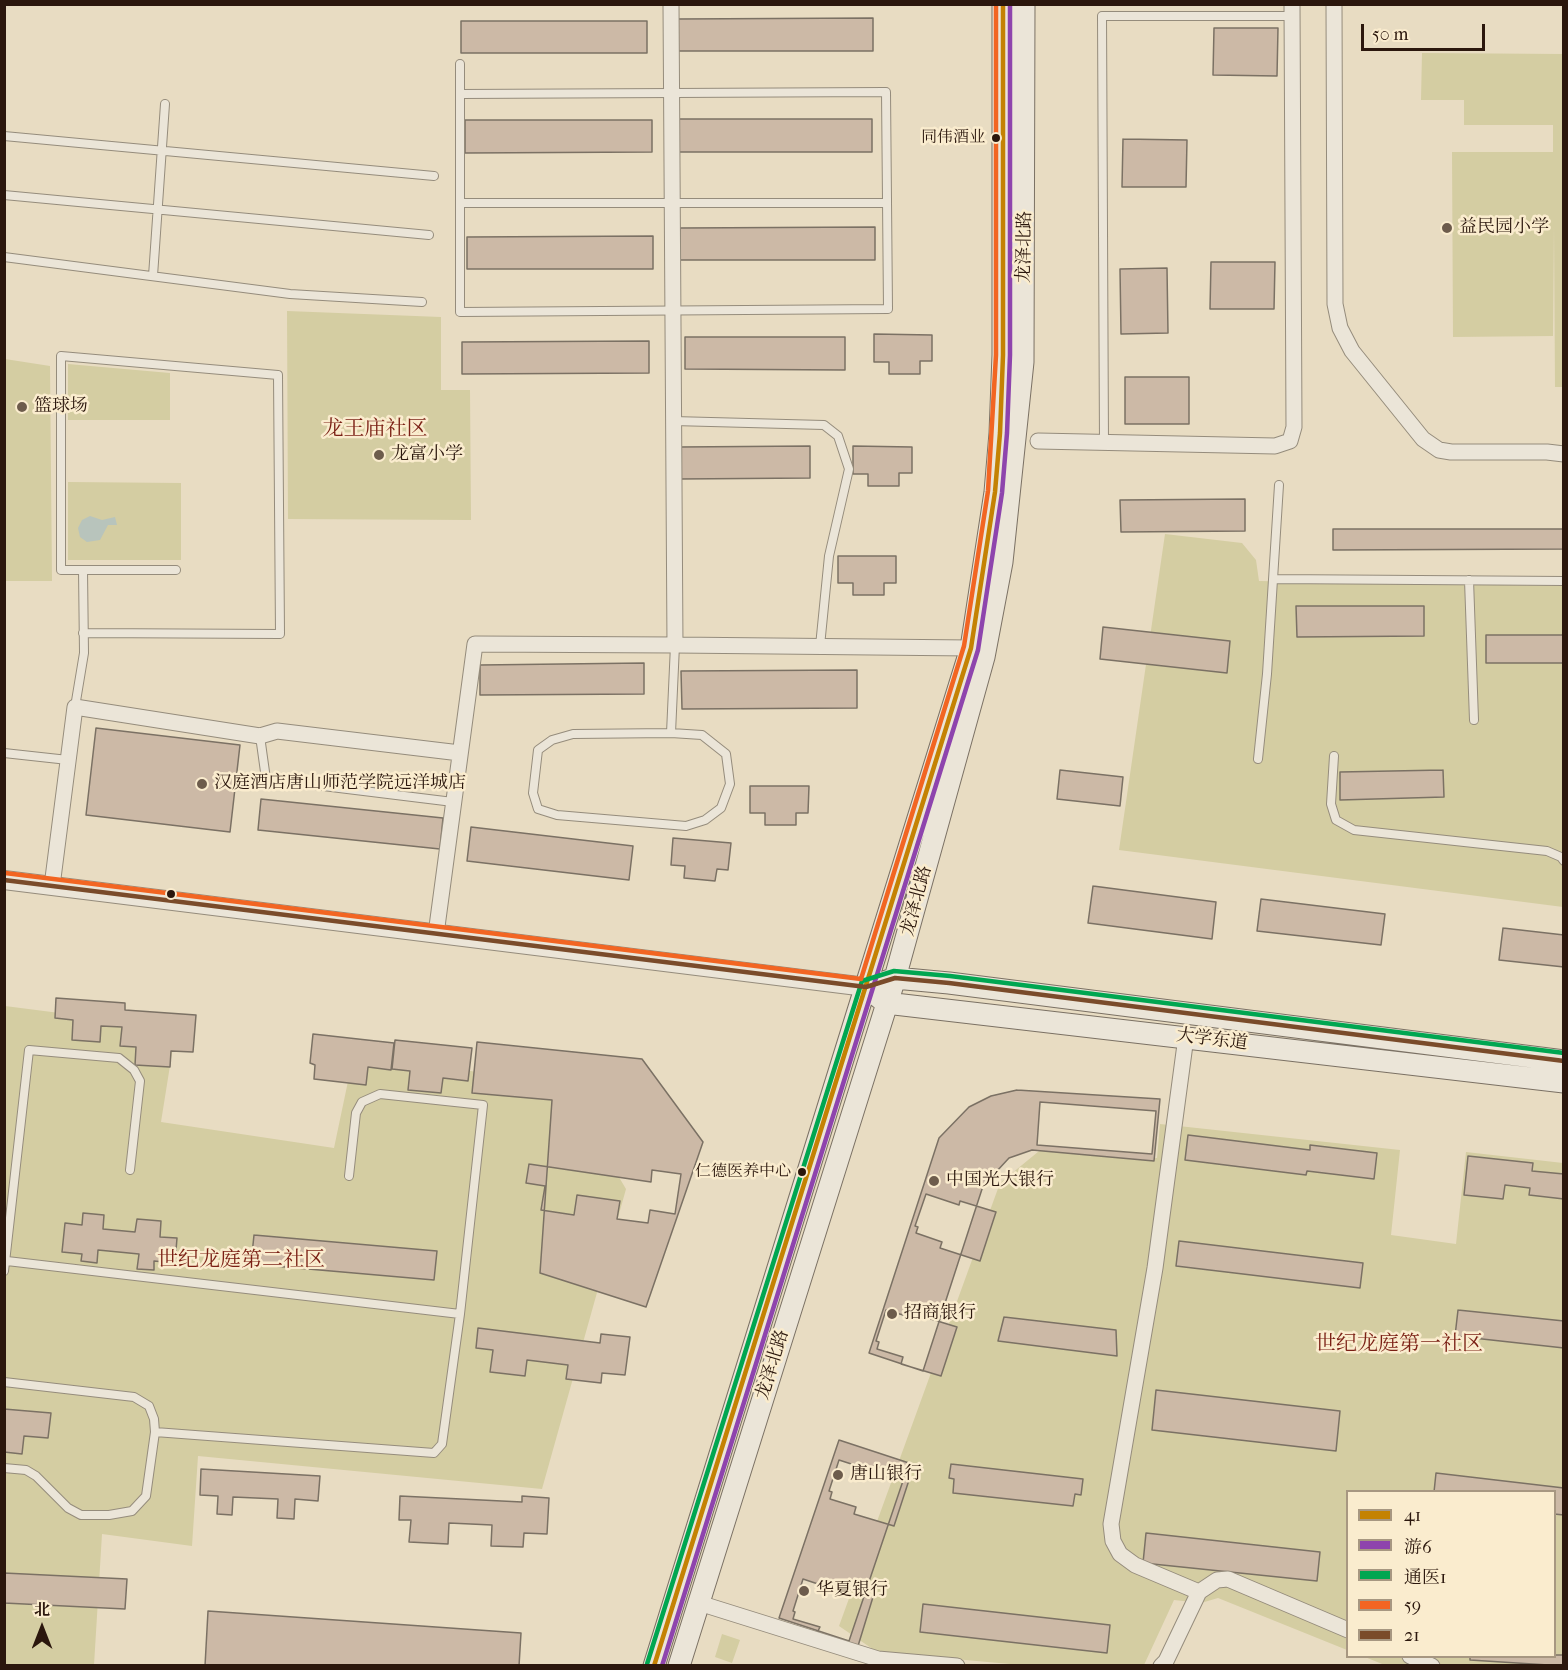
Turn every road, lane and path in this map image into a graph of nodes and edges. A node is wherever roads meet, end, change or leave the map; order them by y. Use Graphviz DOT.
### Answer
graph roads {
  1 [pos="670,4"];
  2 [pos="1003,4"];
  3 [pos="1024,4"];
  4 [pos="1334,4"];
  5 [pos="1292,10"];
  6 [pos="460,64"];
  7 [pos="671,93"];
  8 [pos="460,94"];
  9 [pos="165,104"];
  10 [pos="4,136"];
  11 [pos="162,151"];
  12 [pos="434,176"];
  13 [pos="4,195"];
  14 [pos="460,202"];
  15 [pos="887,202"];
  16 [pos="672,204"];
  17 [pos="158,209"];
  18 [pos="429,235"];
  19 [pos="4,257"];
  20 [pos="153,276"];
  21 [pos="422,302"];
  22 [pos="673,311"];
  23 [pos="673,421"];
  24 [pos="1038,441"];
  25 [pos="1104,443"];
  26 [pos="1563,454"];
  27 [pos="1279,485"];
  28 [pos="83,570"];
  29 [pos="176,570"];
  30 [pos="1273,579"];
  31 [pos="1469,580"];
  32 [pos="1563,581"];
  33 [pos="83,633"];
  34 [pos="675,645"];
  35 [pos="820,646"];
  36 [pos="978,653"];
  37 [pos="75,707"];
  38 [pos="1474,720"];
  39 [pos="671,733"];
  40 [pos="260,736"];
  41 [pos="4,753"];
  42 [pos="460,753"];
  43 [pos="1334,756"];
  44 [pos="1258,759"];
  45 [pos="68,760"];
  46 [pos="453,802"];
  47 [pos="1563,861"];
  48 [pos="4,880"];
  49 [pos="52,886"];
  50 [pos="436,934"];
  51 [pos="895,978"];
  52 [pos="866,987"];
  53 [pos="886,1003"];
  54 [pos="1186,1037"];
  55 [pos="1563,1061"];
  56 [pos="1563,1082"];
  57 [pos="130,1170"];
  58 [pos="349,1176"];
  59 [pos="8,1216"];
  60 [pos="7,1261"];
  61 [pos="4,1271"];
  62 [pos="460,1314"];
  63 [pos="4,1382"];
  64 [pos="156,1432"];
  65 [pos="4,1468"];
  66 [pos="1199,1592"];
  67 [pos="699,1603"];
  68 [pos="1346,1630"];
  69 [pos="1415,1658"];
  70 [pos="654,1665"];
  71 [pos="679,1665"];
  72 [pos="957,1665"];
  73 [pos="1161,1665"];
  74 [pos="1431,1665"];
  1 -- 7 [label="street"];
  2 -- 36 [label="main road, 龙泽北路"];
  3 -- 36 [label="main road, 龙泽北路"];
  4 -- 26 [label="street"];
  5 -- 25 [label="lane"];
  5 -- 25 [label="street"];
  6 -- 8 [label="lane"];
  7 -- 8 [label="lane"];
  7 -- 15 [label="lane"];
  7 -- 16 [label="street"];
  8 -- 14 [label="lane"];
  9 -- 11 [label="lane"];
  10 -- 11 [label="lane"];
  11 -- 12 [label="lane"];
  11 -- 17 [label="lane"];
  13 -- 17 [label="lane"];
  14 -- 16 [label="lane"];
  14 -- 22 [label="lane"];
  15 -- 16 [label="lane"];
  15 -- 22 [label="lane"];
  16 -- 22 [label="street"];
  17 -- 18 [label="lane"];
  17 -- 20 [label="lane"];
  19 -- 20 [label="lane"];
  20 -- 21 [label="lane"];
  22 -- 23 [label="street"];
  23 -- 34 [label="street"];
  23 -- 35 [label="lane"];
  24 -- 25 [label="street"];
  27 -- 30 [label="lane"];
  28 -- 29 [label="lane"];
  28 -- 33 [label="lane"];
  28 -- 33 [label="lane"];
  30 -- 31 [label="lane"];
  30 -- 44 [label="lane"];
  31 -- 32 [label="lane"];
  31 -- 38 [label="lane"];
  33 -- 37 [label="lane"];
  34 -- 35 [label="street"];
  34 -- 39 [label="lane"];
  34 -- 42 [label="street"];
  35 -- 36 [label="street"];
  36 -- 51 [label="main road, 龙泽北路"];
  36 -- 52 [label="main road, 龙泽北路"];
  37 -- 40 [label="street"];
  37 -- 45 [label="street"];
  39 -- 39 [label="lane"];
  40 -- 42 [label="street"];
  40 -- 46 [label="lane"];
  41 -- 45 [label="lane"];
  42 -- 46 [label="street"];
  43 -- 47 [label="lane"];
  45 -- 49 [label="street"];
  46 -- 50 [label="street"];
  48 -- 49 [label="street, 大学东道"];
  49 -- 50 [label="street, 大学东道"];
  50 -- 52 [label="street, 大学东道"];
  51 -- 52 [label="main road, 大学东道"];
  51 -- 53 [label="main road, 龙泽北路"];
  51 -- 55 [label="main road, 大学东道"];
  52 -- 53 [label="main road"];
  52 -- 70 [label="main road, 龙泽北路"];
  53 -- 54 [label="main road, 大学东道"];
  53 -- 67 [label="main road, 龙泽北路"];
  54 -- 56 [label="main road, 大学东道"];
  54 -- 66 [label="street"];
  57 -- 59 [label="lane"];
  58 -- 62 [label="lane"];
  59 -- 60 [label="lane"];
  60 -- 61 [label="lane"];
  60 -- 62 [label="lane"];
  62 -- 64 [label="lane"];
  63 -- 64 [label="lane"];
  64 -- 65 [label="lane"];
  66 -- 68 [label="street"];
  66 -- 73 [label="street"];
  67 -- 71 [label="main road, 龙泽北路"];
  67 -- 72 [label="street"];
  69 -- 74 [label="street"];
}
